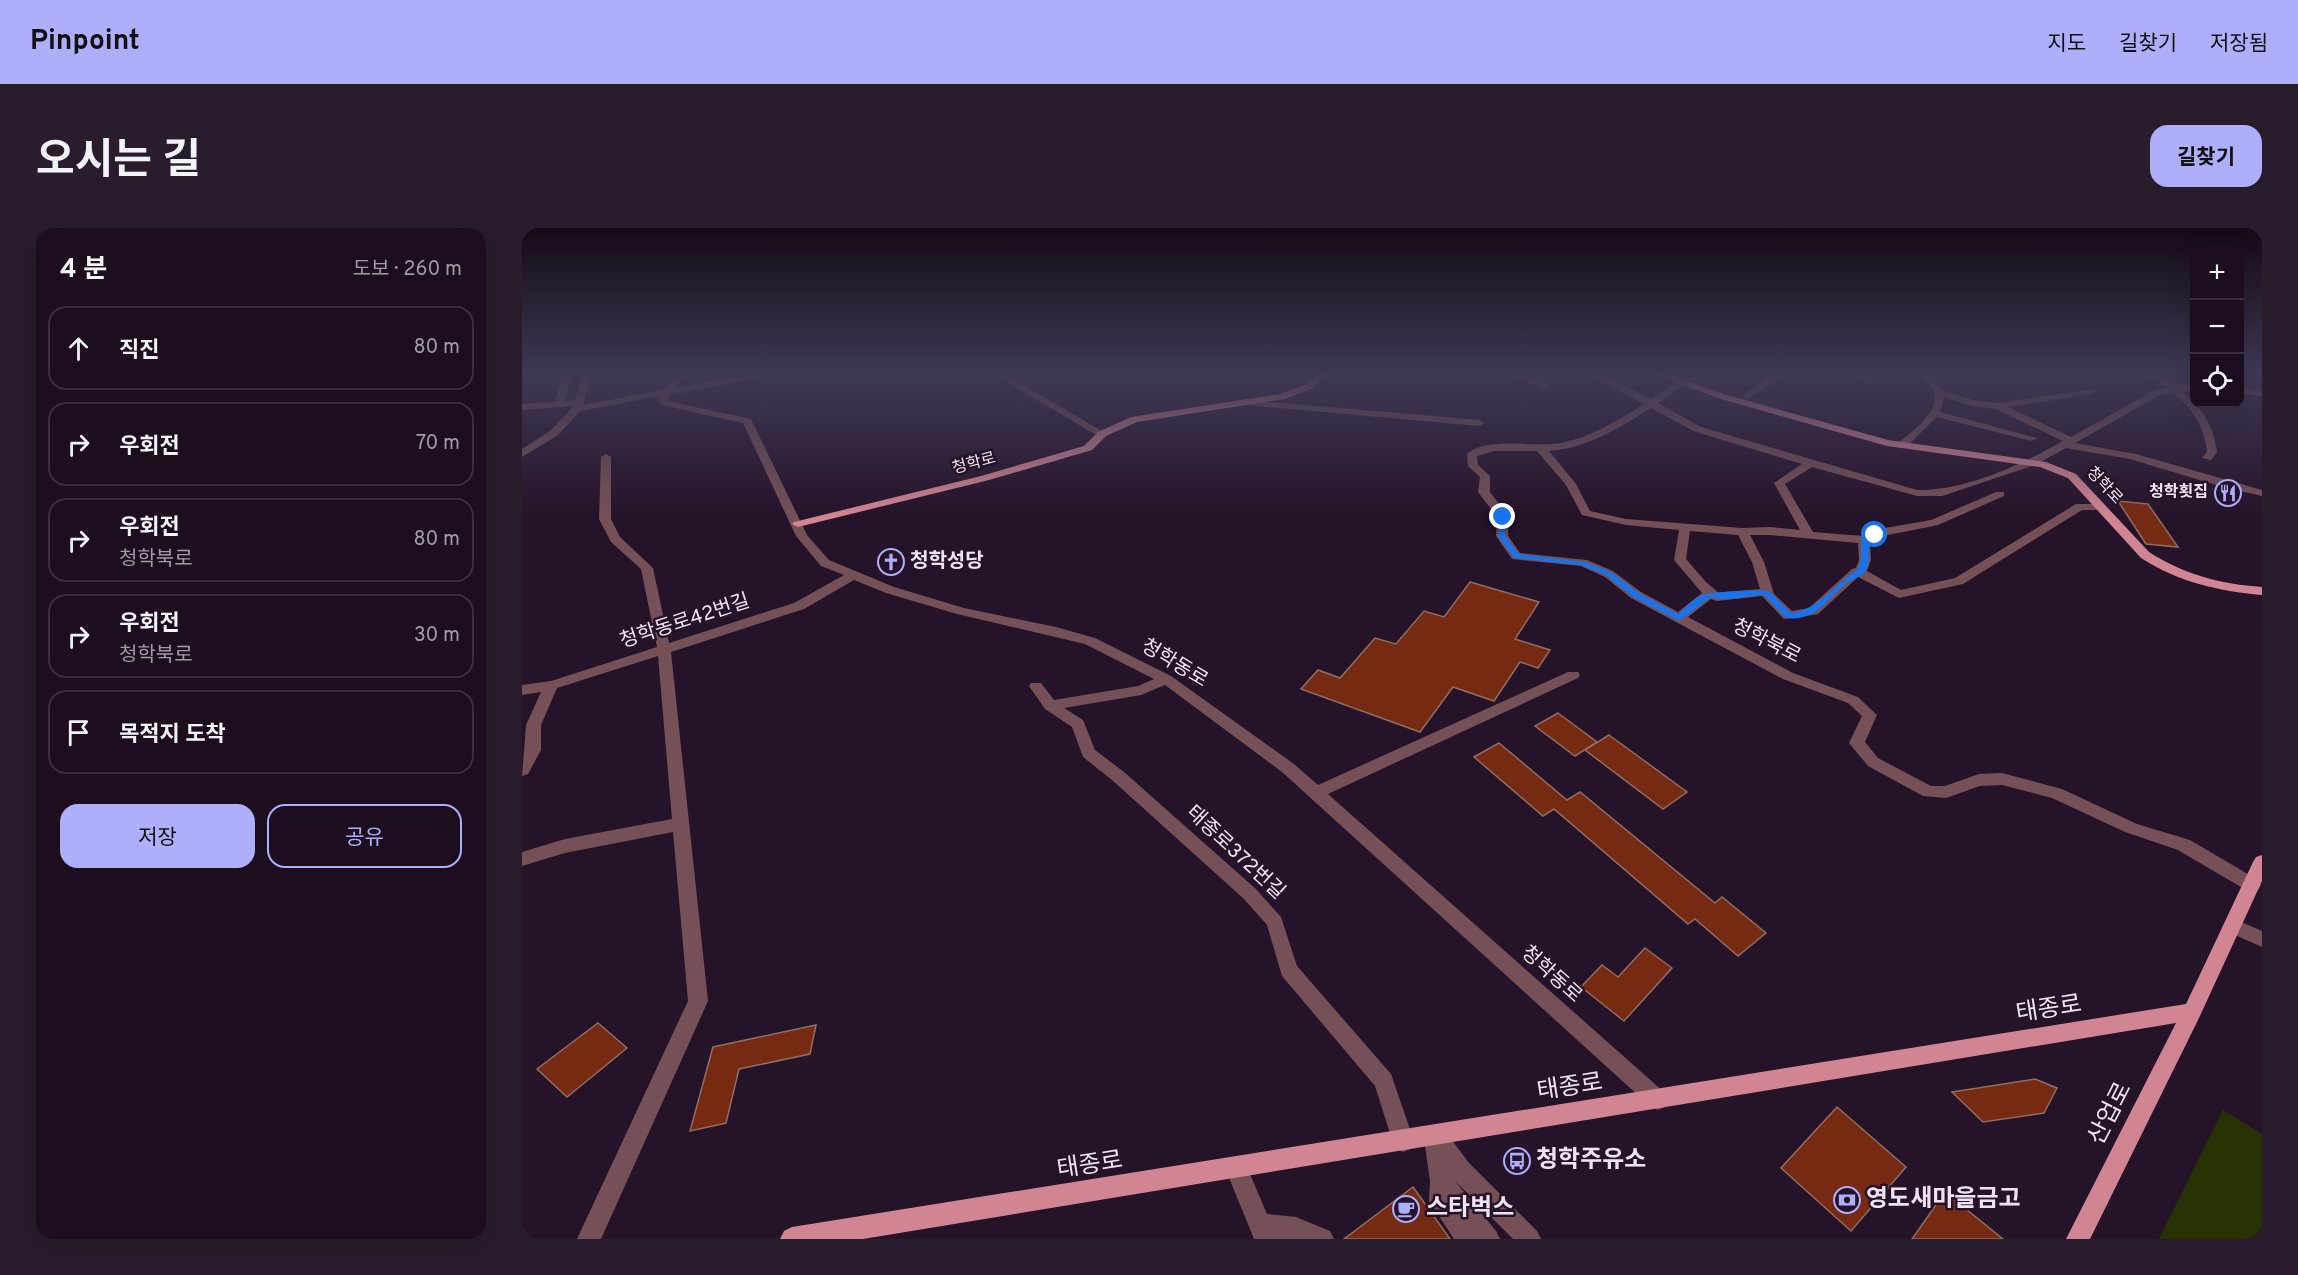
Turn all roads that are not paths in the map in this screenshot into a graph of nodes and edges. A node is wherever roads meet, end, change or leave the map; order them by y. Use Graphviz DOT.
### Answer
graph roads {
  1 [pos="564,422"];
  2 [pos="748,422"];
  3 [pos="1082,422"];
  4 [pos="1128,422"];
  5 [pos="1470,422"];
  6 [pos="1624,422"];
  7 [pos="1684,422"];
  8 [pos="1810,422"];
  9 [pos="1926,422"];
  10 [pos="1968,422"];
  11 [pos="2029,422"];
  12 [pos="2103,422"];
  13 [pos="2206,422"];
  14 [pos="1480,423"];
  15 [pos="1102,434"];
  16 [pos="2032,438"];
  17 [pos="2067,442"];
  18 [pos="1902,445"];
  19 [pos="1541,449"];
  20 [pos="522,454"];
  21 [pos="606,457"];
  22 [pos="2207,458"];
  23 [pos="2031,463"];
  24 [pos="1810,464"];
  25 [pos="2262,493"];
  26 [pos="2000,494"];
  27 [pos="2101,507"];
  28 [pos="798,524"];
  29 [pos="1685,526"];
  30 [pos="1742,532"];
  31 [pos="1809,536"];
  32 [pos="1864,540"];
  33 [pos="1861,572"];
  34 [pos="853,575"];
  35 [pos="2262,591"];
  36 [pos="1766,592"];
  37 [pos="1711,594"];
  38 [pos="1679,618"];
  39 [pos="664,649"];
  40 [pos="1573,675"];
  41 [pos="1166,679"];
  42 [pos="552,686"];
  43 [pos="1036,686"];
  44 [pos="522,690"];
  45 [pos="1050,706"];
  46 [pos="522,770"];
  47 [pos="1316,793"];
  48 [pos="681,824"];
  49 [pos="522,859"];
  50 [pos="2262,862"];
  51 [pos="2252,885"];
  52 [pos="2232,926"];
  53 [pos="2262,939"];
  54 [pos="2192,1012"];
  55 [pos="1658,1100"];
  56 [pos="1435,1136"];
  57 [pos="1403,1141"];
  58 [pos="1236,1168"];
  59 [pos="1441,1181"];
  60 [pos="1263,1232"];
  61 [pos="589,1239"];
  62 [pos="792,1239"];
  63 [pos="1322,1239"];
  64 [pos="1468,1239"];
  65 [pos="1488,1239"];
  66 [pos="1529,1239"];
  67 [pos="2078,1239"];
  1 -- 20 [label="street"];
  2 -- 28 [label="street, 청학동로"];
  3 -- 15 [label="street"];
  4 -- 15 [label="main road, 청학로"];
  5 -- 14 [label="street"];
  6 -- 19 [label="street, 청학북로"];
  7 -- 24 [label="street"];
  8 -- 18 [label="main road, 청학로"];
  9 -- 18 [label="street"];
  10 -- 16 [label="street"];
  11 -- 17 [label="street"];
  12 -- 17 [label="street"];
  13 -- 22 [label="street"];
  15 -- 28 [label="main road, 청학로"];
  17 -- 23 [label="street"];
  17 -- 25 [label="street"];
  18 -- 23 [label="main road, 청학로"];
  19 -- 29 [label="street"];
  19 -- 38 [label="street, 청학북로"];
  21 -- 39 [label="street"];
  23 -- 24 [label="street"];
  23 -- 27 [label="main road, 청학로"];
  24 -- 31 [label="street"];
  26 -- 32 [label="street"];
  27 -- 33 [label="street"];
  27 -- 35 [label="main road, 청학로"];
  28 -- 34 [label="street, 청학동로"];
  29 -- 30 [label="street"];
  29 -- 37 [label="street"];
  30 -- 31 [label="street"];
  30 -- 36 [label="street"];
  31 -- 32 [label="street"];
  32 -- 33 [label="street"];
  33 -- 36 [label="street"];
  34 -- 39 [label="street, 청학동로42번길"];
  34 -- 41 [label="street, 청학동로"];
  36 -- 37 [label="street"];
  37 -- 38 [label="street"];
  38 -- 51 [label="street, 청학북로"];
  39 -- 42 [label="street, 청학동로42번길"];
  39 -- 48 [label="street"];
  40 -- 47 [label="street"];
  41 -- 45 [label="street"];
  41 -- 47 [label="street, 청학동로"];
  42 -- 44 [label="street, 청학동로42번길"];
  42 -- 46 [label="street"];
  43 -- 45 [label="street, 태종로372번길"];
  45 -- 57 [label="street, 태종로372번길"];
  47 -- 55 [label="street, 청학동로"];
  48 -- 49 [label="street"];
  48 -- 61 [label="street"];
  50 -- 51 [label="main road"];
  51 -- 52 [label="main road"];
  52 -- 53 [label="street"];
  52 -- 54 [label="main road"];
  54 -- 55 [label="main road, 태종로"];
  54 -- 67 [label="main road, 산업로"];
  55 -- 56 [label="main road, 태종로"];
  56 -- 57 [label="main road, 태종로"];
  56 -- 59 [label="street"];
  56 -- 66 [label="street"];
  57 -- 58 [label="main road, 태종로"];
  58 -- 60 [label="street"];
  58 -- 62 [label="main road, 태종로"];
  59 -- 64 [label="street"];
  59 -- 65 [label="street"];
  60 -- 63 [label="street"];
}
